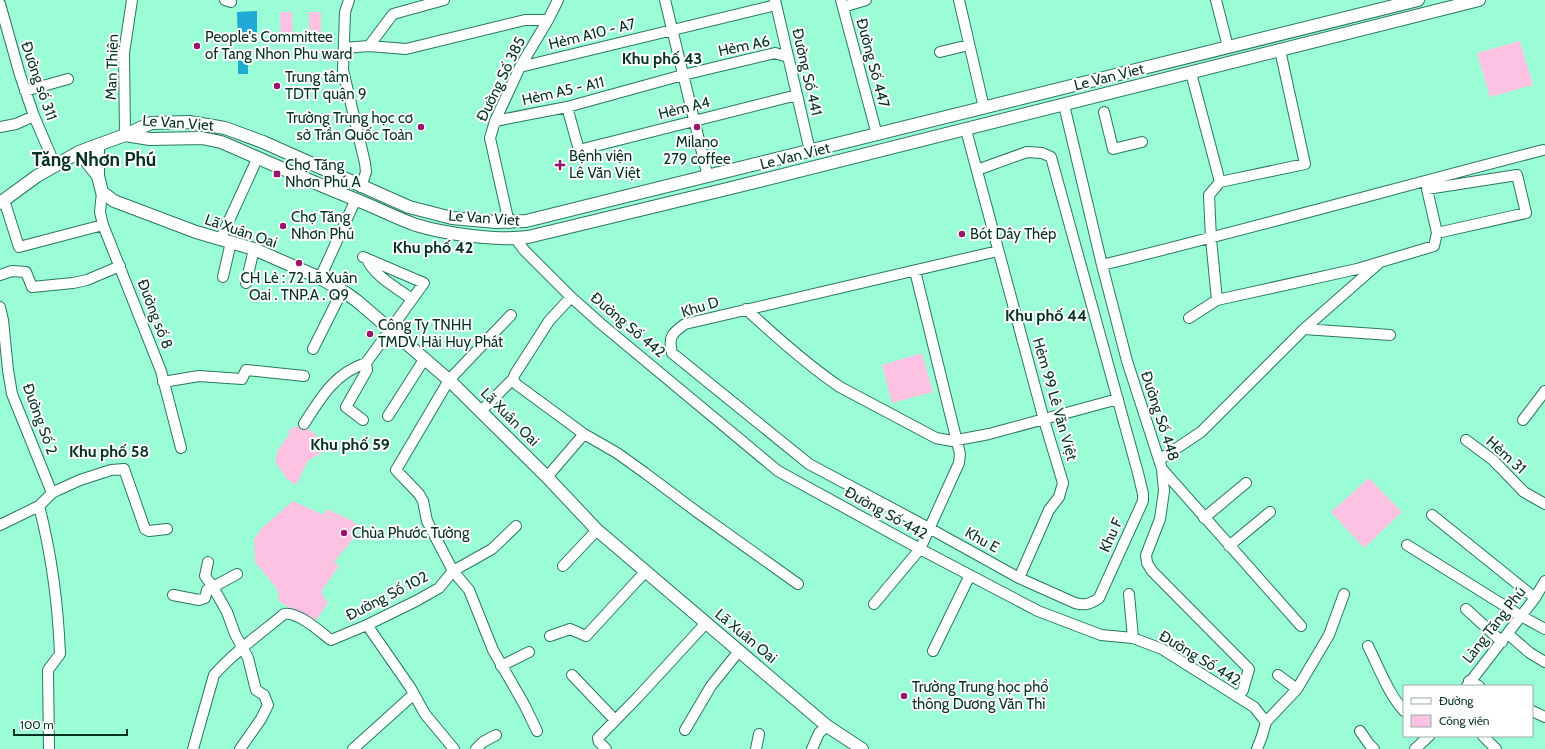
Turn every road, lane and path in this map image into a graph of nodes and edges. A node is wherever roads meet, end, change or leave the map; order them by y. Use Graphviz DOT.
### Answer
graph roads {
  1 [pos="132,0"];
  2 [pos="349,0"];
  3 [pos="444,0"];
  4 [pos="558,0"];
  5 [pos="665,0"];
  6 [pos="866,0"];
  7 [pos="959,0"];
  8 [pos="1216,0"];
  9 [pos="1418,0"];
  10 [pos="1478,0"];
  11 [pos="775,2"];
  12 [pos="842,3"];
  13 [pos="0,4"];
  14 [pos="548,20"];
  15 [pos="672,30"];
  16 [pos="969,45"];
  17 [pos="369,46"];
  18 [pos="1228,47"];
  19 [pos="344,48"];
  20 [pos="1280,50"];
  21 [pos="940,52"];
  22 [pos="788,57"];
  23 [pos="1232,62"];
  24 [pos="520,67"];
  25 [pos="1192,73"];
  26 [pos="683,75"];
  27 [pos="68,79"];
  28 [pos="1060,89"];
  29 [pos="25,91"];
  30 [pos="797,95"];
  31 [pos="1036,95"];
  32 [pos="1064,105"];
  33 [pos="567,107"];
  34 [pos="984,108"];
  35 [pos="1040,111"];
  36 [pos="1104,112"];
  37 [pos="34,116"];
  38 [pos="495,121"];
  39 [pos="694,121"];
  40 [pos="988,124"];
  41 [pos="0,127"];
  42 [pos="966,130"];
  43 [pos="877,134"];
  44 [pos="125,135"];
  45 [pos="263,142"];
  46 [pos="1142,142"];
  47 [pos="98,145"];
  48 [pos="1543,150"];
  49 [pos="810,151"];
  50 [pos="79,152"];
  51 [pos="258,157"];
  52 [pos="55,165"];
  53 [pos="977,170"];
  54 [pos="98,176"];
  55 [pos="708,177"];
  56 [pos="1220,182"];
  57 [pos="361,187"];
  58 [pos="102,192"];
  59 [pos="712,193"];
  60 [pos="356,200"];
  61 [pos="2,202"];
  62 [pos="509,223"];
  63 [pos="102,225"];
  64 [pos="1437,234"];
  65 [pos="515,238"];
  66 [pos="1211,239"];
  67 [pos="226,240"];
  68 [pos="254,249"];
  69 [pos="998,251"];
  70 [pos="1381,262"];
  71 [pos="1102,265"];
  72 [pos="120,266"];
  73 [pos="915,271"];
  74 [pos="0,275"];
  75 [pos="223,277"];
  76 [pos="320,278"];
  77 [pos="246,283"];
  78 [pos="342,291"];
  79 [pos="571,296"];
  80 [pos="412,299"];
  81 [pos="1217,300"];
  82 [pos="0,307"];
  83 [pos="746,309"];
  84 [pos="511,314"];
  85 [pos="1189,318"];
  86 [pos="1304,329"];
  87 [pos="390,331"];
  88 [pos="1390,335"];
  89 [pos="313,349"];
  90 [pos="425,358"];
  91 [pos="366,363"];
  92 [pos="304,376"];
  93 [pos="514,379"];
  94 [pos="449,380"];
  95 [pos="163,382"];
  96 [pos="1545,391"];
  97 [pos="1118,399"];
  98 [pos="482,411"];
  99 [pos="388,416"];
  100 [pos="363,420"];
  101 [pos="1044,420"];
  102 [pos="1522,420"];
  103 [pos="304,424"];
  104 [pos="584,434"];
  105 [pos="1466,440"];
  106 [pos="956,441"];
  107 [pos="181,448"];
  108 [pos="1160,464"];
  109 [pos="547,477"];
  110 [pos="1246,483"];
  111 [pos="52,493"];
  112 [pos="1545,504"];
  113 [pos="39,506"];
  114 [pos="1270,512"];
  115 [pos="1432,515"];
  116 [pos="1204,518"];
  117 [pos="0,525"];
  118 [pos="516,526"];
  119 [pos="929,528"];
  120 [pos="167,530"];
  121 [pos="597,530"];
  122 [pos="1407,545"];
  123 [pos="1229,546"];
  124 [pos="920,549"];
  125 [pos="208,562"];
  126 [pos="563,566"];
  127 [pos="453,571"];
  128 [pos="645,572"];
  129 [pos="237,574"];
  130 [pos="970,575"];
  131 [pos="1019,578"];
  132 [pos="1545,581"];
  133 [pos="798,584"];
  134 [pos="213,588"];
  135 [pos="1129,594"];
  136 [pos="1344,594"];
  137 [pos="173,595"];
  138 [pos="1536,598"];
  139 [pos="874,604"];
  140 [pos="1466,609"];
  141 [pos="1521,616"];
  142 [pos="706,623"];
  143 [pos="367,625"];
  144 [pos="1301,626"];
  145 [pos="1545,629"];
  146 [pos="550,636"];
  147 [pos="1133,638"];
  148 [pos="1505,638"];
  149 [pos="1368,646"];
  150 [pos="243,648"];
  151 [pos="739,651"];
  152 [pos="933,651"];
  153 [pos="529,652"];
  154 [pos="1545,662"];
  155 [pos="501,666"];
  156 [pos="572,675"];
  157 [pos="1278,675"];
  158 [pos="1468,684"];
  159 [pos="1297,688"];
  160 [pos="414,694"];
  161 [pos="1238,697"];
  162 [pos="1403,710"];
  163 [pos="1533,711"];
  164 [pos="1545,717"];
  165 [pos="615,720"];
  166 [pos="1266,722"];
  167 [pos="827,726"];
  168 [pos="685,730"];
  169 [pos="537,731"];
  170 [pos="1360,731"];
  171 [pos="759,734"];
  172 [pos="496,735"];
  173 [pos="1427,737"];
  174 [pos="1484,737"];
  175 [pos="603,746"];
  176 [pos="453,748"];
  177 [pos="49,749"];
  178 [pos="192,749"];
  179 [pos="240,749"];
  180 [pos="353,749"];
  181 [pos="476,749"];
  182 [pos="756,749"];
  183 [pos="812,749"];
  184 [pos="862,749"];
  185 [pos="1256,749"];
  186 [pos="1374,749"];
  187 [pos="1415,749"];
  188 [pos="1496,749"];
  1 -- 44 [label="street, Man Thiện"];
  2 -- 19 [label="street"];
  3 -- 17 [label="street"];
  4 -- 14 [label="street, Đường Số 385"];
  5 -- 15 [label="street"];
  6 -- 12 [label="street"];
  7 -- 16 [label="street"];
  8 -- 18 [label="street"];
  9 -- 18 [label="main road, Le Van Viet"];
  10 -- 20 [label="main road, Le Van Viet"];
  11 -- 15 [label="street, Hẻm A10 - A7"];
  11 -- 22 [label="street, Đường Số 441"];
  12 -- 43 [label="street, Đường Số 447"];
  13 -- 29 [label="street, Đường số 311"];
  14 -- 17 [label="street"];
  14 -- 24 [label="street, Đường Số 385"];
  15 -- 24 [label="street, Hẻm A10 - A7"];
  15 -- 26 [label="street"];
  16 -- 21 [label="street"];
  16 -- 34 [label="street"];
  17 -- 19 [label="street"];
  18 -- 23 [label="main road"];
  18 -- 28 [label="main road, Le Van Viet"];
  19 -- 57 [label="street"];
  20 -- 23 [label="main road, Le Van Viet"];
  20 -- 56 [label="street"];
  22 -- 26 [label="street, Hẻm A6"];
  22 -- 30 [label="street, Đường Số 441"];
  23 -- 25 [label="main road, Le Van Viet"];
  24 -- 38 [label="street, Đường Số 385"];
  25 -- 32 [label="main road, Le Van Viet"];
  25 -- 56 [label="street"];
  26 -- 33 [label="street, Hẻm A5 - A11"];
  26 -- 39 [label="street"];
  27 -- 29 [label="street"];
  28 -- 31 [label="main road, Le Van Viet"];
  28 -- 32 [label="main road"];
  29 -- 37 [label="street, Đường số 311"];
  30 -- 39 [label="street, Hẻm A4"];
  30 -- 49 [label="street, Đường Số 441"];
  31 -- 34 [label="main road, Le Van Viet"];
  31 -- 35 [label="main road"];
  32 -- 35 [label="main road, Le Van Viet"];
  32 -- 71 [label="street, Đường Số 448"];
  33 -- 38 [label="street, Hẻm A5 - A11"];
  33 -- 39 [label="street, Hẻm A4"];
  34 -- 40 [label="main road"];
  34 -- 43 [label="main road, Le Van Viet"];
  35 -- 40 [label="main road, Le Van Viet"];
  36 -- 46 [label="street"];
  37 -- 41 [label="street"];
  37 -- 52 [label="street, Đường số 311"];
  38 -- 62 [label="street, Đường Số 385"];
  39 -- 55 [label="street"];
  40 -- 42 [label="main road, Le Van Viet"];
  42 -- 53 [label="street, Hẻm 99 Lê Văn Việt"];
  42 -- 59 [label="main road, Le Van Viet"];
  43 -- 49 [label="main road, Le Van Viet"];
  44 -- 45 [label="main road, Le Van Viet"];
  44 -- 47 [label="main road, Le Van Viet"];
  44 -- 51 [label="main road, Le Van Viet"];
  45 -- 51 [label="main road"];
  45 -- 57 [label="main road, Le Van Viet"];
  47 -- 50 [label="main road, Le Van Viet"];
  47 -- 54 [label="main road"];
  48 -- 66 [label="street"];
  49 -- 55 [label="main road, Le Van Viet"];
  50 -- 52 [label="main road, Le Van Viet"];
  50 -- 54 [label="main road"];
  51 -- 60 [label="main road, Le Van Viet"];
  51 -- 67 [label="street"];
  52 -- 61 [label="main road, Le Van Viet"];
  53 -- 69 [label="street, Hẻm 99 Lê Văn Việt"];
  53 -- 97 [label="street, Khu F"];
  54 -- 58 [label="main road"];
  55 -- 59 [label="main road"];
  55 -- 62 [label="main road, Le Van Viet"];
  56 -- 66 [label="street"];
  57 -- 60 [label="main road"];
  57 -- 62 [label="main road, Le Van Viet"];
  58 -- 63 [label="street, Đường số 8"];
  58 -- 67 [label="main road, Lã Xuân Oai"];
  59 -- 65 [label="main road, Le Van Viet"];
  60 -- 65 [label="main road, Le Van Viet"];
  60 -- 76 [label="street"];
  61 -- 63 [label="street"];
  62 -- 65 [label="main road"];
  63 -- 72 [label="street, Đường số 8"];
  64 -- 64 [label="street"];
  64 -- 70 [label="street"];
  65 -- 79 [label="street, Đường Số 442"];
  66 -- 71 [label="street"];
  66 -- 81 [label="street"];
  67 -- 68 [label="main road, Lã Xuân Oai"];
  67 -- 75 [label="street"];
  68 -- 76 [label="main road, Lã Xuân Oai"];
  68 -- 77 [label="street"];
  69 -- 73 [label="street"];
  69 -- 101 [label="street, Hẻm 99 Lê Văn Việt"];
  70 -- 81 [label="street"];
  70 -- 86 [label="street"];
  71 -- 108 [label="street, Đường Số 448"];
  72 -- 74 [label="street"];
  72 -- 95 [label="street, Đường số 8"];
  73 -- 83 [label="street"];
  73 -- 106 [label="street"];
  76 -- 78 [label="main road, Lã Xuân Oai"];
  78 -- 87 [label="main road, Lã Xuân Oai"];
  78 -- 89 [label="street"];
  79 -- 93 [label="street"];
  79 -- 124 [label="street, Đường Số 442"];
  80 -- 80 [label="street"];
  80 -- 87 [label="street"];
  81 -- 85 [label="street"];
  82 -- 111 [label="street, Đường Số 2"];
  83 -- 106 [label="street"];
  83 -- 119 [label="street, Khu D"];
  84 -- 94 [label="street"];
  86 -- 88 [label="street"];
  86 -- 108 [label="street"];
  87 -- 90 [label="main road, Lã Xuân Oai"];
  87 -- 91 [label="street"];
  90 -- 94 [label="main road, Lã Xuân Oai"];
  90 -- 99 [label="street"];
  91 -- 100 [label="street"];
  91 -- 103 [label="street"];
  92 -- 95 [label="street"];
  93 -- 98 [label="street"];
  93 -- 104 [label="street"];
  94 -- 98 [label="main road, Lã Xuân Oai"];
  94 -- 127 [label="street"];
  95 -- 107 [label="street, Đường số 8"];
  96 -- 102 [label="street"];
  97 -- 101 [label="street"];
  97 -- 131 [label="street, Khu F"];
  98 -- 109 [label="main road, Lã Xuân Oai"];
  101 -- 106 [label="street"];
  101 -- 131 [label="street, Hẻm 99 Lê Văn Việt"];
  104 -- 109 [label="street"];
  104 -- 133 [label="street"];
  105 -- 112 [label="street, Hẻm 31"];
  106 -- 119 [label="street"];
  108 -- 116 [label="street"];
  108 -- 161 [label="street, Đường Số 448"];
  109 -- 121 [label="main road, Lã Xuân Oai"];
  110 -- 116 [label="street"];
  111 -- 113 [label="street"];
  111 -- 120 [label="street"];
  113 -- 117 [label="street"];
  113 -- 177 [label="street"];
  114 -- 123 [label="street"];
  115 -- 138 [label="street"];
  116 -- 123 [label="street"];
  118 -- 127 [label="street"];
  119 -- 124 [label="street"];
  119 -- 131 [label="street, Khu E"];
  121 -- 126 [label="street"];
  121 -- 128 [label="main road, Lã Xuân Oai"];
  122 -- 141 [label="street"];
  123 -- 144 [label="street"];
  124 -- 130 [label="street, Đường Số 442"];
  124 -- 139 [label="street"];
  125 -- 134 [label="street"];
  127 -- 143 [label="street, Đường Số 102"];
  127 -- 155 [label="street"];
  128 -- 142 [label="main road, Lã Xuân Oai"];
  128 -- 146 [label="street"];
  129 -- 134 [label="street"];
  130 -- 147 [label="street, Đường Số 442"];
  130 -- 152 [label="street"];
  132 -- 138 [label="street, Làng Tăng Phú"];
  134 -- 137 [label="street"];
  134 -- 150 [label="street"];
  135 -- 147 [label="street"];
  136 -- 159 [label="street"];
  138 -- 141 [label="street, Làng Tăng Phú"];
  140 -- 148 [label="street"];
  141 -- 145 [label="street"];
  141 -- 148 [label="street, Làng Tăng Phú"];
  142 -- 151 [label="main road, Lã Xuân Oai"];
  142 -- 165 [label="street"];
  143 -- 150 [label="street, Đường Số 102"];
  143 -- 160 [label="street"];
  147 -- 161 [label="street, Đường Số 442"];
  148 -- 154 [label="street"];
  148 -- 158 [label="street, Làng Tăng Phú"];
  149 -- 162 [label="street"];
  150 -- 178 [label="street, Đường Số 102"];
  150 -- 179 [label="street"];
  151 -- 167 [label="main road, Lã Xuân Oai"];
  151 -- 168 [label="street"];
  153 -- 155 [label="street"];
  155 -- 169 [label="street"];
  156 -- 165 [label="street"];
  157 -- 159 [label="street"];
  159 -- 166 [label="street"];
  160 -- 176 [label="street"];
  160 -- 180 [label="street"];
  161 -- 166 [label="street, Đường Số 442"];
  163 -- 164 [label="street"];
  165 -- 175 [label="street"];
  166 -- 185 [label="street"];
  167 -- 183 [label="street"];
  167 -- 184 [label="main road, Lã Xuân Oai"];
  170 -- 186 [label="street"];
  171 -- 182 [label="street"];
  172 -- 181 [label="street"];
  173 -- 187 [label="street"];
  174 -- 188 [label="street"];
}
